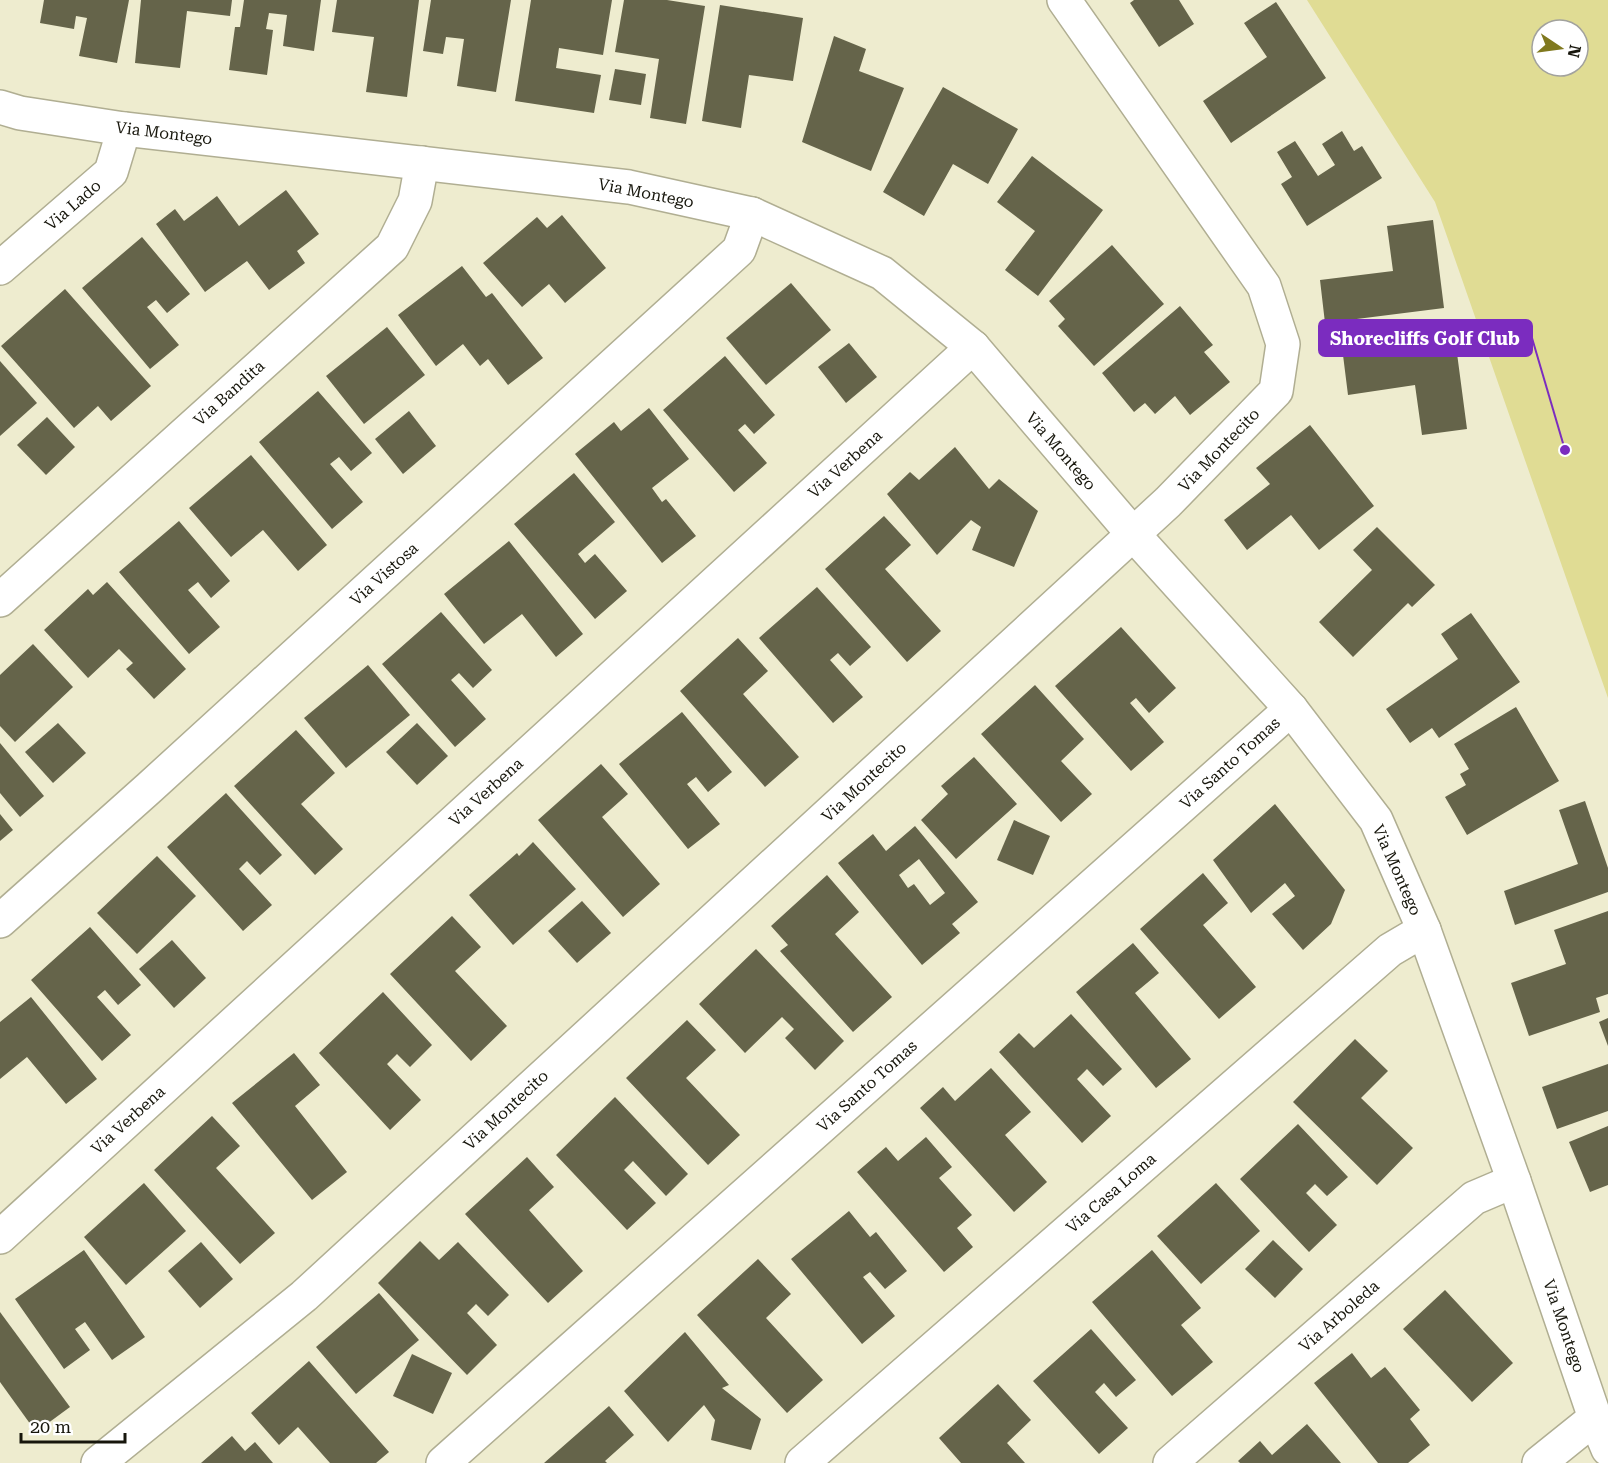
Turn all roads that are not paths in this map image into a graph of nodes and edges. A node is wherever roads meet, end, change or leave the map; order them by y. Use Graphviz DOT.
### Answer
graph roads {
  1 [pos="1064,0"];
  2 [pos="0,107"];
  3 [pos="124,129"];
  4 [pos="422,163"];
  5 [pos="752,214"];
  6 [pos="0,268"];
  7 [pos="973,347"];
  8 [pos="1133,534"];
  9 [pos="0,600"];
  10 [pos="1291,709"];
  11 [pos="0,921"];
  12 [pos="1424,930"];
  13 [pos="1514,1181"];
  14 [pos="0,1238"];
  15 [pos="1595,1418"];
  16 [pos="1608,1449"];
  17 [pos="98,1463"];
  18 [pos="443,1463"];
  19 [pos="802,1463"];
  20 [pos="1170,1463"];
  21 [pos="1539,1463"];
  1 -- 8 [label="street, Via Montecito"];
  2 -- 3 [label="street, Via Montego"];
  3 -- 4 [label="street, Via Montego"];
  3 -- 6 [label="street, Via Lado"];
  4 -- 5 [label="street, Via Montego"];
  4 -- 9 [label="street, Via Bandita"];
  5 -- 7 [label="street, Via Montego"];
  5 -- 11 [label="street, Via Vistosa"];
  7 -- 8 [label="street, Via Montego"];
  7 -- 14 [label="street, Via Verbena"];
  8 -- 10 [label="street, Via Montego"];
  8 -- 17 [label="street, Via Montecito"];
  10 -- 12 [label="street, Via Montego"];
  10 -- 18 [label="street, Via Santo Tomas"];
  12 -- 13 [label="street, Via Montego"];
  12 -- 19 [label="street, Via Casa Loma"];
  13 -- 15 [label="street, Via Montego"];
  13 -- 20 [label="street, Via Arboleda"];
  15 -- 16 [label="street, Via Montego"];
  15 -- 21 [label="street"];
}
